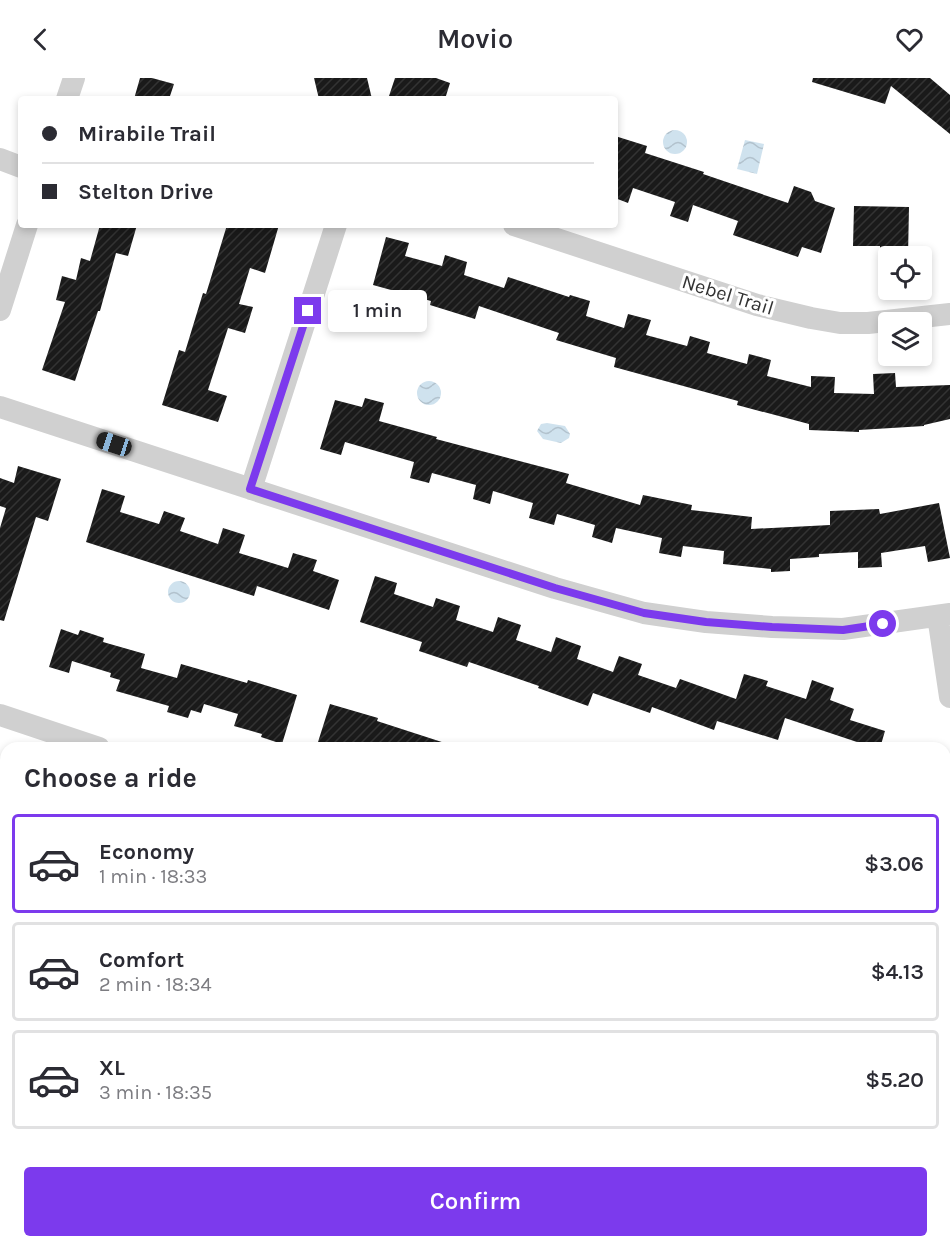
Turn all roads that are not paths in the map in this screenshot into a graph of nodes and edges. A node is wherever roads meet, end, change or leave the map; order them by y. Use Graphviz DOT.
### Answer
graph roads {
  1 [pos="74,78"];
  2 [pos="69,96"];
  3 [pos="0,159"];
  4 [pos="18,166"];
  5 [pos="26,228"];
  6 [pos="335,228"];
  7 [pos="523,228"];
  8 [pos="0,310"];
  9 [pos="950,315"];
  10 [pos="0,407"];
  11 [pos="250,489"];
  12 [pos="944,615"];
  13 [pos="950,697"];
  14 [pos="0,715"];
  15 [pos="81,742"];
  1 -- 2 [label="street"];
  3 -- 4 [label="street"];
  5 -- 8 [label="street"];
  6 -- 11 [label="street"];
  7 -- 9 [label="street, Nebel Trail"];
  10 -- 11 [label="street"];
  11 -- 12 [label="street"];
  12 -- 13 [label="street"];
  14 -- 15 [label="street"];
}
